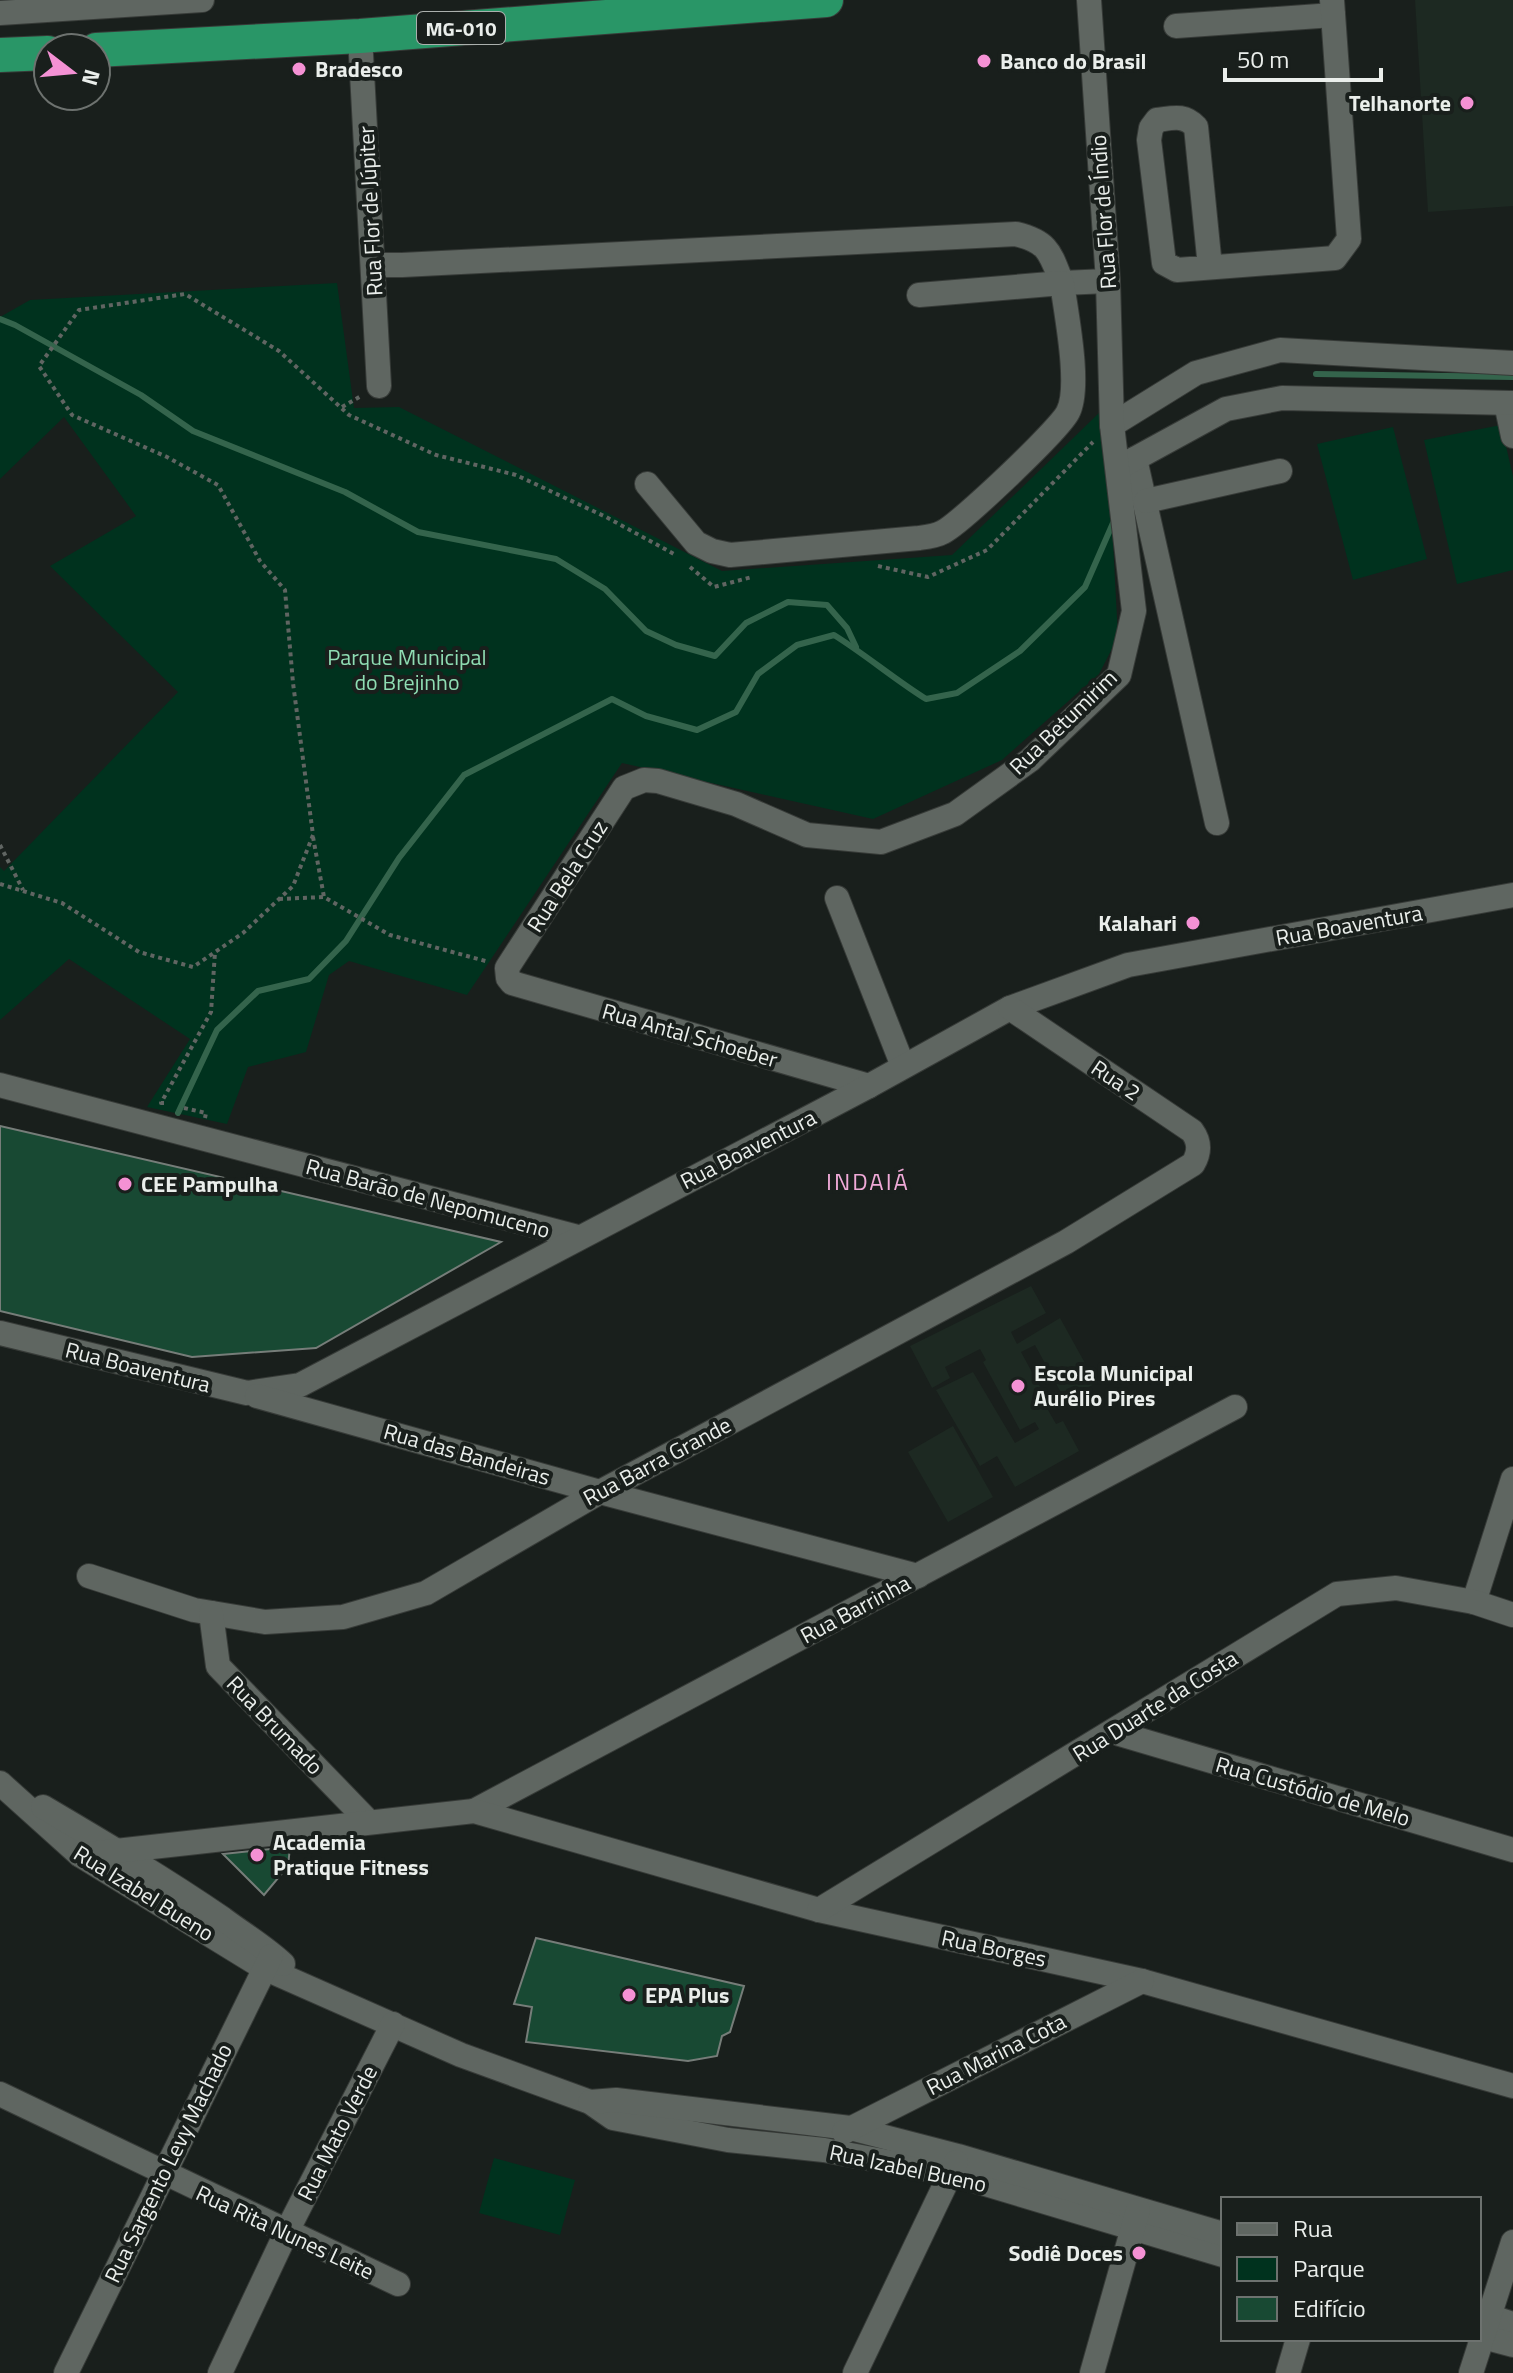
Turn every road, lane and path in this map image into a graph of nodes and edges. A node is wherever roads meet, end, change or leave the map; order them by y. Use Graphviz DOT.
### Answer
graph roads {
  1 [pos="202,0"];
  2 [pos="826,0"];
  3 [pos="1089,0"];
  4 [pos="1333,8"];
  5 [pos="0,13"];
  6 [pos="1176,26"];
  7 [pos="360,36"];
  8 [pos="112,49"];
  9 [pos="32,54"];
  10 [pos="0,55"];
  11 [pos="373,265"];
  12 [pos="1210,267"];
  13 [pos="1108,281"];
  14 [pos="1062,283"];
  15 [pos="919,295"];
  16 [pos="1513,363"];
  17 [pos="379,386"];
  18 [pos="1510,403"];
  19 [pos="1112,425"];
  20 [pos="1513,436"];
  21 [pos="1131,467"];
  22 [pos="1280,471"];
  23 [pos="647,484"];
  24 [pos="1146,501"];
  25 [pos="675,554"];
  26 [pos="685,563"];
  27 [pos="875,565"];
  28 [pos="757,576"];
  29 [pos="644,780"];
  30 [pos="1217,823"];
  31 [pos="313,835"];
  32 [pos="0,845"];
  33 [pos="0,884"];
  34 [pos="23,890"];
  35 [pos="1513,895"];
  36 [pos="324,897"];
  37 [pos="837,898"];
  38 [pos="279,899"];
  39 [pos="215,952"];
  40 [pos="509,976"];
  41 [pos="1010,1008"];
  42 [pos="903,1066"];
  43 [pos="0,1085"];
  44 [pos="869,1086"];
  45 [pos="167,1104"];
  46 [pos="1193,1164"];
  47 [pos="578,1237"];
  48 [pos="0,1333"];
  49 [pos="247,1393"];
  50 [pos="1235,1407"];
  51 [pos="1513,1479"];
  52 [pos="600,1492"];
  53 [pos="89,1576"];
  54 [pos="918,1576"];
  55 [pos="1474,1602"];
  56 [pos="211,1613"];
  57 [pos="1513,1615"];
  58 [pos="1113,1732"];
  59 [pos="0,1783"];
  60 [pos="474,1811"];
  61 [pos="369,1822"];
  62 [pos="1513,1850"];
  63 [pos="118,1851"];
  64 [pos="80,1855"];
  65 [pos="819,1910"];
  66 [pos="268,1961"];
  67 [pos="1142,1981"];
  68 [pos="393,2024"];
  69 [pos="1513,2086"];
  70 [pos="0,2094"];
  71 [pos="590,2102"];
  72 [pos="879,2125"];
  73 [pos="850,2128"];
  74 [pos="728,2140"];
  75 [pos="955,2165"];
  76 [pos="163,2174"];
  77 [pos="1136,2217"];
  78 [pos="286,2233"];
  79 [pos="1221,2234"];
  80 [pos="1513,2242"];
  81 [pos="1221,2254"];
  82 [pos="398,2284"];
  83 [pos="1513,2324"];
  84 [pos="1482,2326"];
  85 [pos="1297,2341"];
  86 [pos="1478,2341"];
  87 [pos="1513,2345"];
  88 [pos="66,2373"];
  89 [pos="220,2373"];
  90 [pos="855,2373"];
  91 [pos="1092,2373"];
  92 [pos="1288,2373"];
  93 [pos="1471,2373"];
  1 -- 5 [label="street"];
  2 -- 7 [label="highway, MG-010"];
  3 -- 13 [label="street, Rua Flor de Índio"];
  4 -- 6 [label="street"];
  4 -- 12 [label="street"];
  7 -- 8 [label="highway, MG-010"];
  7 -- 11 [label="street, Rua Flor de Júpiter"];
  9 -- 10 [label="highway"];
  11 -- 14 [label="street"];
  11 -- 17 [label="street, Rua Flor de Júpiter"];
  12 -- 12 [label="street"];
  13 -- 14 [label="street"];
  13 -- 19 [label="street, Rua Flor de Índio"];
  14 -- 15 [label="street"];
  14 -- 23 [label="street"];
  16 -- 19 [label="street"];
  18 -- 20 [label="street"];
  18 -- 21 [label="street"];
  19 -- 21 [label="street, Rua Betumirim"];
  19 -- 27 [label="path"];
  21 -- 24 [label="street"];
  21 -- 29 [label="street, Rua Betumirim"];
  22 -- 24 [label="street"];
  24 -- 30 [label="street"];
  25 -- 31 [label="path"];
  26 -- 28 [label="path"];
  29 -- 40 [label="street, Rua Bela Cruz"];
  31 -- 36 [label="path"];
  31 -- 38 [label="path"];
  32 -- 34 [label="path"];
  33 -- 34 [label="path"];
  34 -- 39 [label="path"];
  35 -- 41 [label="street, Rua Boaventura"];
  36 -- 38 [label="path"];
  36 -- 40 [label="path"];
  37 -- 42 [label="street"];
  38 -- 39 [label="path"];
  39 -- 45 [label="path"];
  40 -- 44 [label="street, Rua Antal Schoeber"];
  41 -- 42 [label="street, Rua Boaventura"];
  41 -- 46 [label="street, Rua 2"];
  42 -- 44 [label="street, Rua Boaventura"];
  43 -- 47 [label="street, Rua Barão de Nepomuceno"];
  44 -- 47 [label="street, Rua Boaventura"];
  46 -- 52 [label="street, Rua Barra Grande"];
  47 -- 49 [label="street, Rua Boaventura"];
  48 -- 49 [label="street, Rua Boaventura"];
  49 -- 52 [label="street, Rua das Bandeiras"];
  50 -- 54 [label="street, Rua Barrinha"];
  51 -- 55 [label="street"];
  52 -- 54 [label="street, Rua das Bandeiras"];
  52 -- 56 [label="street, Rua Barra Grande"];
  53 -- 56 [label="street, Rua Barra Grande"];
  54 -- 60 [label="street, Rua Barrinha"];
  55 -- 57 [label="street, Rua Duarte da Costa"];
  55 -- 58 [label="street, Rua Duarte da Costa"];
  56 -- 61 [label="street, Rua Brumado"];
  58 -- 62 [label="street, Rua Custódio de Melo"];
  58 -- 65 [label="street, Rua Duarte da Costa"];
  59 -- 63 [label="street, Rua Izabel Bueno"];
  59 -- 64 [label="street, Rua Izabel Bueno"];
  60 -- 61 [label="street"];
  60 -- 65 [label="street, Rua Borges"];
  61 -- 63 [label="street"];
  63 -- 64 [label="street"];
  63 -- 66 [label="street, Rua Izabel Bueno"];
  64 -- 66 [label="street, Rua Izabel Bueno"];
  65 -- 67 [label="street, Rua Borges"];
  66 -- 68 [label="street, Rua Izabel Bueno"];
  66 -- 76 [label="street, Rua Sargento Levy Machado"];
  67 -- 69 [label="street, Rua Borges"];
  67 -- 72 [label="street, Rua Marina Cota"];
  68 -- 71 [label="street, Rua Izabel Bueno"];
  68 -- 78 [label="street, Rua Mato Verde"];
  70 -- 76 [label="street, Rua Rita Nunes Leite"];
  71 -- 73 [label="street, Rua Izabel Bueno"];
  71 -- 74 [label="street, Rua Izabel Bueno"];
  72 -- 73 [label="street, Rua Marina Cota"];
  72 -- 75 [label="street, Rua Izabel Bueno"];
  73 -- 74 [label="street, Rua Marina Cota"];
  74 -- 75 [label="street, Rua Izabel Bueno"];
  75 -- 77 [label="street, Rua Izabel Bueno"];
  75 -- 90 [label="street"];
  76 -- 78 [label="street, Rua Rita Nunes Leite"];
  76 -- 88 [label="street, Rua Sargento Levy Machado"];
  77 -- 79 [label="street, Rua Izabel Bueno"];
  77 -- 81 [label="street, Rua Izabel Bueno"];
  77 -- 91 [label="street"];
  78 -- 82 [label="street, Rua Rita Nunes Leite"];
  78 -- 89 [label="street, Rua Mato Verde"];
  80 -- 84 [label="street"];
  83 -- 84 [label="street"];
  84 -- 87 [label="street"];
  85 -- 92 [label="street"];
  86 -- 93 [label="street"];
}
